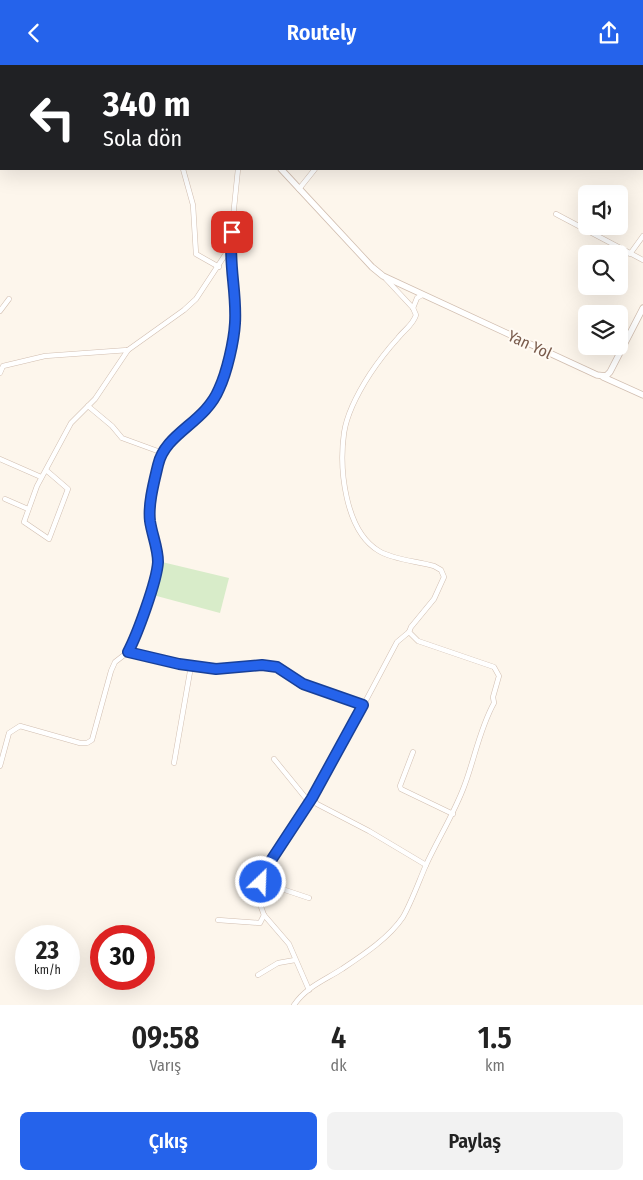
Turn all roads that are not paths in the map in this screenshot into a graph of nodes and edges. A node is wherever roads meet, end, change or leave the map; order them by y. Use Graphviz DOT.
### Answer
graph roads {
  1 [pos="183,170"];
  2 [pos="238,170"];
  3 [pos="282,170"];
  4 [pos="314,170"];
  5 [pos="299,189"];
  6 [pos="556,214"];
  7 [pos="643,236"];
  8 [pos="230,247"];
  9 [pos="630,253"];
  10 [pos="643,261"];
  11 [pos="220,267"];
  12 [pos="383,276"];
  13 [pos="422,295"];
  14 [pos="9,299"];
  15 [pos="413,308"];
  16 [pos="643,308"];
  17 [pos="0,311"];
  18 [pos="128,350"];
  19 [pos="2,364"];
  20 [pos="0,373"];
  21 [pos="603,377"];
  22 [pos="643,395"];
  23 [pos="88,406"];
  24 [pos="163,453"];
  25 [pos="0,459"];
  26 [pos="46,470"];
  27 [pos="41,477"];
  28 [pos="5,499"];
  29 [pos="28,509"];
  30 [pos="409,632"];
  31 [pos="128,652"];
  32 [pos="191,666"];
  33 [pos="363,705"];
  34 [pos="413,752"];
  35 [pos="274,759"];
  36 [pos="174,763"];
  37 [pos="0,765"];
  38 [pos="311,800"];
  39 [pos="453,814"];
  40 [pos="426,865"];
  41 [pos="261,882"];
  42 [pos="309,898"];
  43 [pos="264,915"];
  44 [pos="218,920"];
  45 [pos="295,960"];
  46 [pos="258,975"];
  47 [pos="309,990"];
  48 [pos="294,1005"];
  1 -- 11 [label="street"];
  2 -- 8 [label="street"];
  3 -- 5 [label="street, Yan Yol"];
  4 -- 5 [label="street"];
  5 -- 12 [label="street, Yan Yol"];
  6 -- 9 [label="street"];
  7 -- 9 [label="street"];
  8 -- 11 [label="street"];
  8 -- 24 [label="street"];
  9 -- 10 [label="street"];
  11 -- 18 [label="street"];
  12 -- 13 [label="street, Yan Yol"];
  12 -- 15 [label="street"];
  13 -- 15 [label="street"];
  13 -- 21 [label="street, Yan Yol"];
  14 -- 17 [label="street"];
  15 -- 30 [label="street"];
  16 -- 21 [label="street"];
  18 -- 19 [label="street"];
  18 -- 23 [label="street"];
  19 -- 20 [label="street"];
  21 -- 22 [label="street, Yan Yol"];
  23 -- 24 [label="street"];
  23 -- 26 [label="street"];
  24 -- 31 [label="street"];
  25 -- 27 [label="street"];
  26 -- 27 [label="street"];
  26 -- 29 [label="street"];
  27 -- 29 [label="street"];
  28 -- 29 [label="street"];
  30 -- 33 [label="street"];
  30 -- 39 [label="street"];
  31 -- 32 [label="street"];
  31 -- 37 [label="street"];
  32 -- 33 [label="street"];
  32 -- 36 [label="street"];
  33 -- 38 [label="street"];
  34 -- 39 [label="street"];
  35 -- 38 [label="street"];
  38 -- 40 [label="street"];
  38 -- 41 [label="street"];
  39 -- 40 [label="street"];
  40 -- 47 [label="street"];
  41 -- 42 [label="street"];
  41 -- 43 [label="street"];
  43 -- 44 [label="street"];
  43 -- 45 [label="street"];
  45 -- 46 [label="street"];
  45 -- 47 [label="street"];
  47 -- 48 [label="street"];
}
